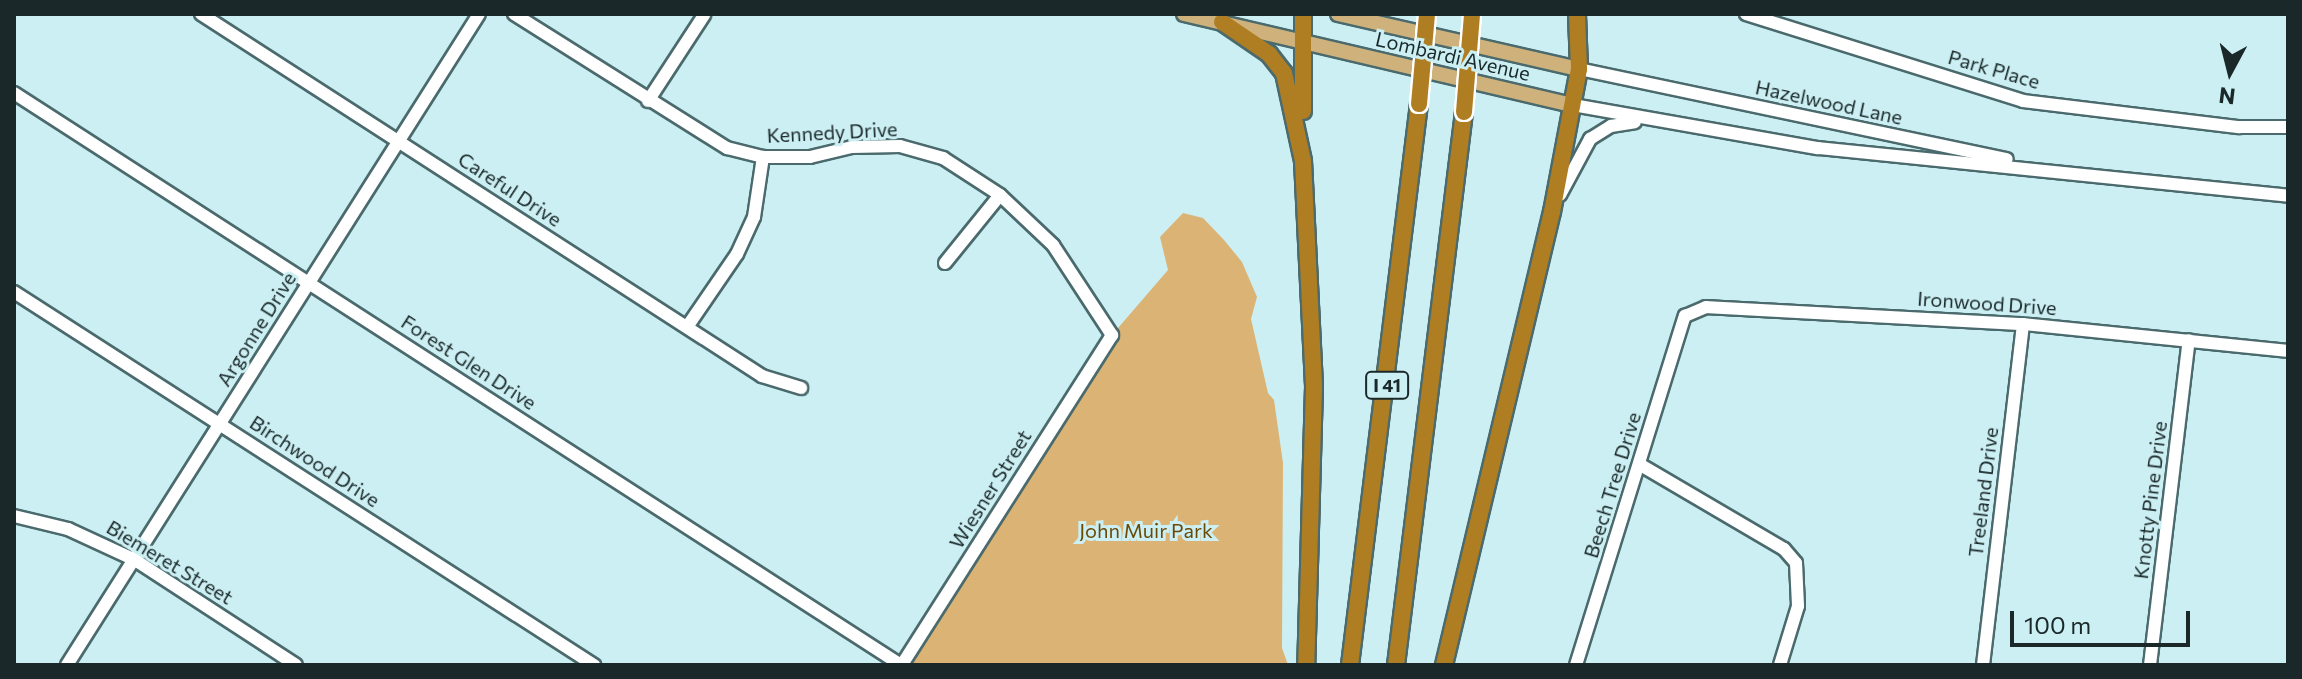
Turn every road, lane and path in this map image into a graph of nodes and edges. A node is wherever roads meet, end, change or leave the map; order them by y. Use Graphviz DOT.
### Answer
graph roads {
  1 [pos="201,14"];
  2 [pos="479,14"];
  3 [pos="514,14"];
  4 [pos="1184,14"];
  5 [pos="1303,14"];
  6 [pos="1338,14"];
  7 [pos="1427,14"];
  8 [pos="1472,14"];
  9 [pos="1577,14"];
  10 [pos="1746,14"];
  11 [pos="704,15"];
  12 [pos="1222,22"];
  13 [pos="1303,41"];
  14 [pos="1579,69"];
  15 [pos="14,93"];
  16 [pos="648,101"];
  17 [pos="1573,105"];
  18 [pos="1652,121"];
  19 [pos="2288,127"];
  20 [pos="398,141"];
  21 [pos="763,157"];
  22 [pos="1303,161"];
  23 [pos="2073,172"];
  24 [pos="1000,195"];
  25 [pos="2288,196"];
  26 [pos="1552,212"];
  27 [pos="945,263"];
  28 [pos="309,282"];
  29 [pos="14,292"];
  30 [pos="1685,316"];
  31 [pos="2023,324"];
  32 [pos="687,327"];
  33 [pos="1112,335"];
  34 [pos="2189,340"];
  35 [pos="2288,351"];
  36 [pos="801,388"];
  37 [pos="219,423"];
  38 [pos="1639,464"];
  39 [pos="14,516"];
  40 [pos="135,560"];
  41 [pos="274,651"];
  42 [pos="67,665"];
  43 [pos="266,665"];
  44 [pos="296,665"];
  45 [pos="594,665"];
  46 [pos="902,665"];
  47 [pos="1306,665"];
  48 [pos="1350,665"];
  49 [pos="1396,665"];
  50 [pos="1444,665"];
  51 [pos="1576,665"];
  52 [pos="1780,665"];
  53 [pos="1983,665"];
  54 [pos="2150,665"];
  1 -- 20 [label="street, Careful Drive"];
  2 -- 20 [label="street, Argonne Drive"];
  3 -- 16 [label="street, Kennedy Drive"];
  4 -- 12 [label="main road, Lombardi Avenue"];
  5 -- 13 [label="highway"];
  6 -- 14 [label="main road, Lombardi Avenue"];
  7 -- 48 [label="highway, I 41, bridge"];
  8 -- 49 [label="highway, I 41, bridge"];
  9 -- 14 [label="highway"];
  10 -- 19 [label="street, Park Place"];
  11 -- 16 [label="street"];
  12 -- 13 [label="main road, Lombardi Avenue"];
  12 -- 22 [label="highway"];
  13 -- 17 [label="main road, Lombardi Avenue"];
  13 -- 22 [label="highway"];
  14 -- 17 [label="highway"];
  14 -- 23 [label="street, Hazelwood Lane"];
  15 -- 28 [label="street, Forest Glen Drive"];
  16 -- 21 [label="street, Kennedy Drive"];
  17 -- 18 [label="street, Hazelwood Lane"];
  17 -- 26 [label="highway"];
  18 -- 23 [label="street, Hazelwood Lane"];
  18 -- 26 [label="street"];
  20 -- 28 [label="street, Argonne Drive"];
  20 -- 32 [label="street, Careful Drive"];
  21 -- 24 [label="street, Kennedy Drive"];
  21 -- 32 [label="street"];
  22 -- 47 [label="highway"];
  23 -- 25 [label="street, Hazelwood Lane"];
  24 -- 27 [label="street"];
  24 -- 33 [label="street, Kennedy Drive"];
  26 -- 50 [label="highway"];
  28 -- 37 [label="street, Argonne Drive"];
  28 -- 46 [label="street, Forest Glen Drive"];
  29 -- 37 [label="street, Birchwood Drive"];
  30 -- 31 [label="street, Ironwood Drive"];
  30 -- 38 [label="street, Beech Tree Drive"];
  31 -- 34 [label="street, Ironwood Drive"];
  31 -- 53 [label="street, Treeland Drive"];
  32 -- 36 [label="street, Careful Drive"];
  33 -- 46 [label="street, Wiesner Street"];
  34 -- 35 [label="street, Ironwood Drive"];
  34 -- 54 [label="street, Knotty Pine Drive"];
  37 -- 40 [label="street, Argonne Drive"];
  37 -- 45 [label="street, Birchwood Drive"];
  38 -- 51 [label="street, Beech Tree Drive"];
  38 -- 52 [label="street"];
  39 -- 40 [label="street, Biemeret Street"];
  40 -- 41 [label="street, Biemeret Street"];
  40 -- 42 [label="street, Argonne Drive"];
  41 -- 43 [label="street"];
  41 -- 44 [label="street, Biemeret Street"];
}
